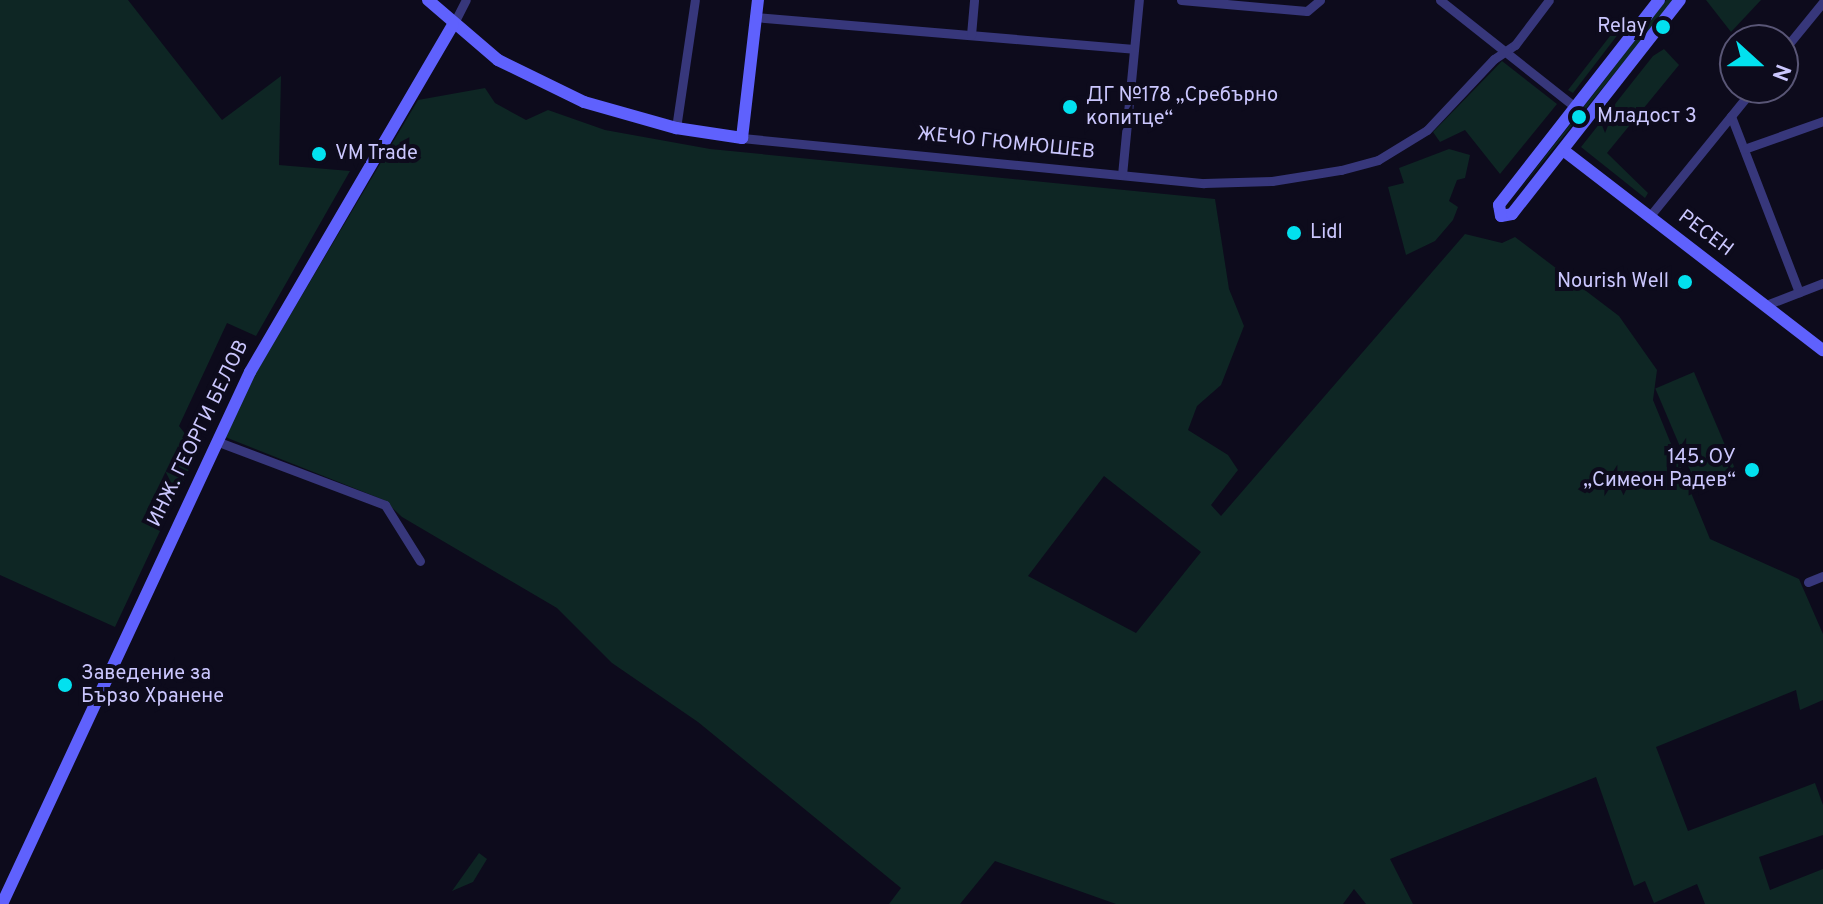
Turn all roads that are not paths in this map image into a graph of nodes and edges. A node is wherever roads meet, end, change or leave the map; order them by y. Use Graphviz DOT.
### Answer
graph roads {
  1 [pos="428,0"];
  2 [pos="466,0"];
  3 [pos="695,0"];
  4 [pos="758,0"];
  5 [pos="974,0"];
  6 [pos="1139,0"];
  7 [pos="1181,0"];
  8 [pos="1320,0"];
  9 [pos="1440,0"];
  10 [pos="1549,0"];
  11 [pos="1659,0"];
  12 [pos="1680,0"];
  13 [pos="1823,2"];
  14 [pos="754,17"];
  15 [pos="453,25"];
  16 [pos="1799,31"];
  17 [pos="971,35"];
  18 [pos="1134,49"];
  19 [pos="1505,52"];
  20 [pos="1741,104"];
  21 [pos="1575,107"];
  22 [pos="1731,116"];
  23 [pos="1823,121"];
  24 [pos="676,128"];
  25 [pos="742,138"];
  26 [pos="1744,149"];
  27 [pos="1563,150"];
  28 [pos="1122,175"];
  29 [pos="1649,217"];
  30 [pos="1823,283"];
  31 [pos="1799,292"];
  32 [pos="1766,305"];
  33 [pos="1823,350"];
  34 [pos="216,441"];
  35 [pos="420,561"];
  36 [pos="1823,576"];
  37 [pos="1808,582"];
  38 [pos="2,904"];
  1 -- 15 [label="street, ЖЕЧО ГЮМЮШЕВ"];
  2 -- 15 [label="street, ИНЖ. ГЕОРГИ БЕЛОВ"];
  3 -- 24 [label="street"];
  4 -- 14 [label="street"];
  5 -- 17 [label="street"];
  6 -- 18 [label="street"];
  7 -- 8 [label="street"];
  9 -- 19 [label="street"];
  10 -- 19 [label="street, ЖЕЧО ГЮМЮШЕВ"];
  11 -- 21 [label="street"];
  12 -- 27 [label="street"];
  13 -- 16 [label="street"];
  14 -- 17 [label="street"];
  14 -- 25 [label="street"];
  15 -- 24 [label="street, ЖЕЧО ГЮМЮШЕВ"];
  15 -- 34 [label="street, ИНЖ. ГЕОРГИ БЕЛОВ"];
  17 -- 18 [label="street"];
  18 -- 28 [label="street"];
  19 -- 21 [label="street"];
  19 -- 28 [label="street, ЖЕЧО ГЮМЮШЕВ"];
  20 -- 22 [label="street"];
  21 -- 27 [label="street"];
  22 -- 26 [label="street"];
  22 -- 29 [label="street"];
  23 -- 26 [label="street"];
  24 -- 25 [label="street, ЖЕЧО ГЮМЮШЕВ"];
  25 -- 28 [label="street, ЖЕЧО ГЮМЮШЕВ"];
  26 -- 31 [label="street"];
  27 -- 29 [label="street, РЕСЕН"];
  29 -- 32 [label="street, РЕСЕН"];
  30 -- 31 [label="street"];
  31 -- 32 [label="street"];
  32 -- 33 [label="street, РЕСЕН"];
  34 -- 35 [label="street"];
  34 -- 38 [label="street, ИНЖ. ГЕОРГИ БЕЛОВ"];
  36 -- 37 [label="street"];
}
